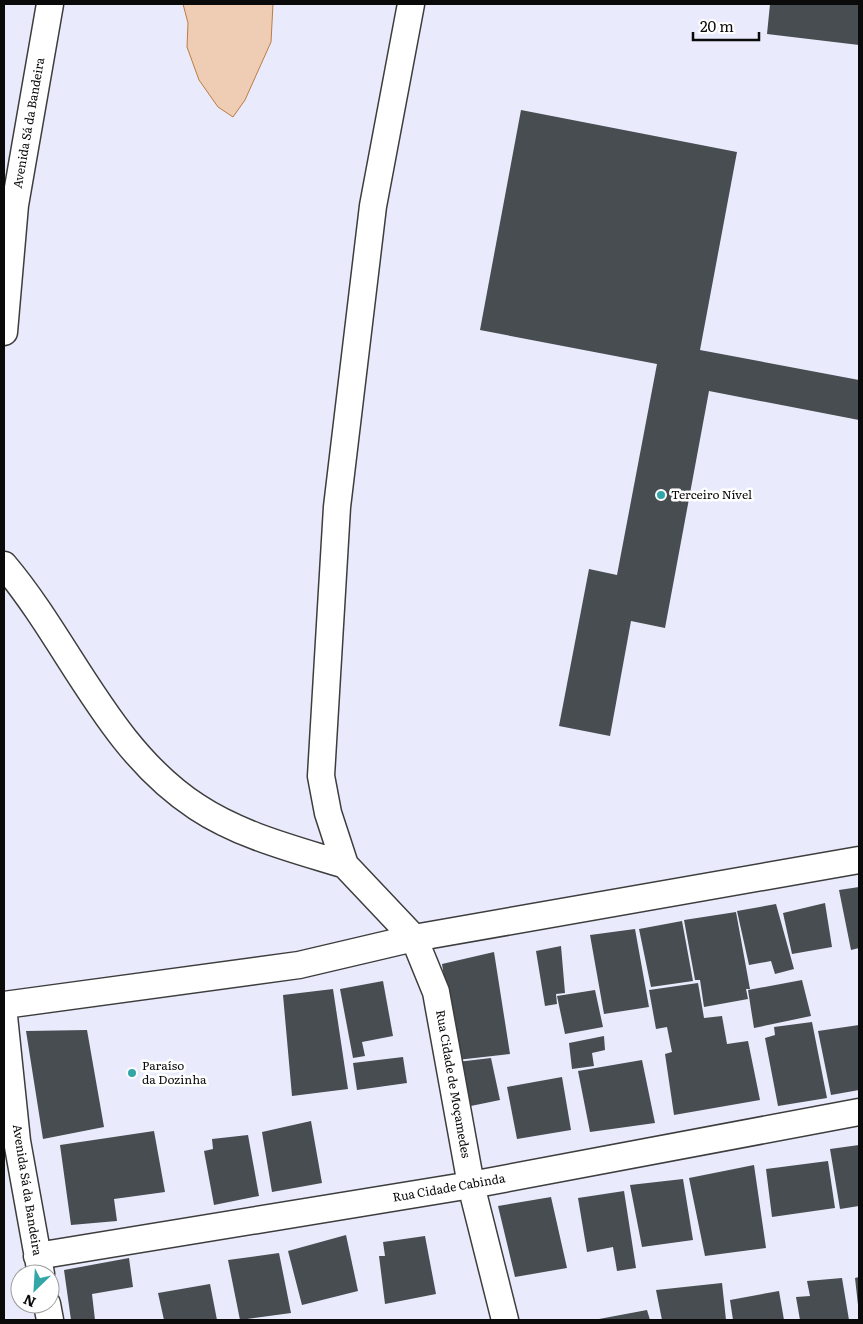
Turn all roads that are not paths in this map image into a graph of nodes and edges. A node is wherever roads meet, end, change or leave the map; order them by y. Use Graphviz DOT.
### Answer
graph roads {
  1 [pos="50,4"];
  2 [pos="411,4"];
  3 [pos="4,332"];
  4 [pos="4,564"];
  5 [pos="859,860"];
  6 [pos="345,865"];
  7 [pos="414,938"];
  8 [pos="4,1005"];
  9 [pos="4,1016"];
  10 [pos="859,1112"];
  11 [pos="11,1142"];
  12 [pos="471,1185"];
  13 [pos="39,1264"];
  14 [pos="44,1264"];
  15 [pos="505,1320"];
  1 -- 3 [label="street, Avenida Sá da Bandeira"];
  2 -- 6 [label="street"];
  4 -- 6 [label="street"];
  5 -- 7 [label="street"];
  6 -- 7 [label="street"];
  7 -- 8 [label="street"];
  7 -- 12 [label="street, Rua Cidade de Moçamedes"];
  9 -- 11 [label="street, Avenida Sá da Bandeira"];
  10 -- 12 [label="street, Rua Cidade Cabinda"];
  11 -- 13 [label="street, Avenida Sá da Bandeira"];
  12 -- 14 [label="street, Rua Cidade Cabinda"];
  12 -- 15 [label="street, Rua Cidade de Moçamedes"];
}
